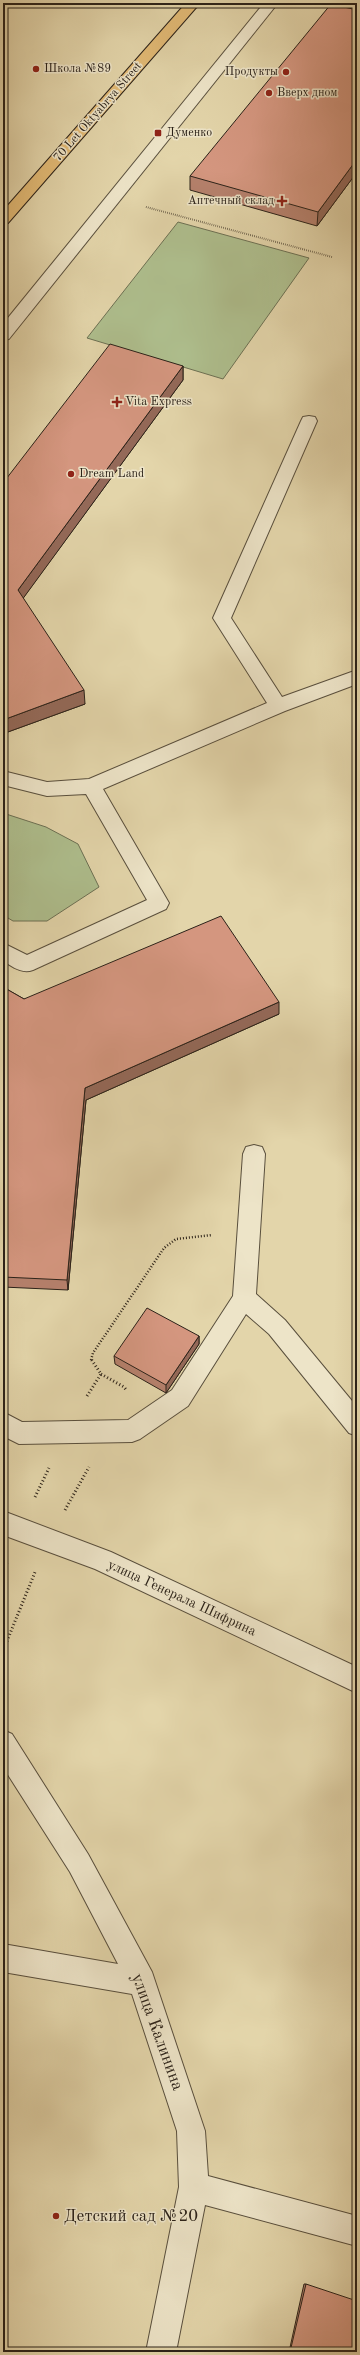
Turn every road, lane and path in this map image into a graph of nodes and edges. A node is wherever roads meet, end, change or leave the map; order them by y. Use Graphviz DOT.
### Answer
graph roads {
  1 [pos="193,3"];
  2 [pos="271,3"];
  3 [pos="113,198"];
  4 [pos="3,220"];
  5 [pos="332,257"];
  6 [pos="3,335"];
  7 [pos="309,421"];
  8 [pos="357,677"];
  9 [pos="278,706"];
  10 [pos="3,778"];
  11 [pos="91,786"];
  12 [pos="3,951"];
  13 [pos="254,1154"];
  14 [pos="249,1235"];
  15 [pos="244,1298"];
  16 [pos="101,1374"];
  17 [pos="3,1423"];
  18 [pos="357,1425"];
  19 [pos="110,1431"];
  20 [pos="66,1432"];
  21 [pos="11,1526"];
  22 [pos="48,1540"];
  23 [pos="3,1573"];
  24 [pos="3,1651"];
  25 [pos="357,1680"];
  26 [pos="3,1743"];
  27 [pos="3,1958"];
  28 [pos="142,1982"];
  29 [pos="194,2187"];
  30 [pos="357,2231"];
  31 [pos="161,2352"];
  1 -- 4 [label="main road, 70 Let Oktyabrya Street"];
  2 -- 3 [label="street"];
  3 -- 5 [label="path"];
  3 -- 6 [label="street"];
  7 -- 9 [label="street"];
  8 -- 9 [label="street"];
  9 -- 11 [label="street"];
  10 -- 11 [label="street"];
  11 -- 12 [label="street"];
  13 -- 14 [label="street"];
  14 -- 15 [label="street"];
  14 -- 16 [label="path"];
  15 -- 18 [label="street"];
  15 -- 19 [label="street"];
  16 -- 19 [label="path"];
  16 -- 20 [label="path"];
  17 -- 20 [label="street"];
  19 -- 20 [label="street"];
  19 -- 22 [label="path"];
  20 -- 21 [label="path"];
  21 -- 22 [label="street, улица Генерала Шифрина"];
  21 -- 23 [label="path"];
  22 -- 24 [label="path"];
  22 -- 25 [label="street, улица Генерала Шифрина"];
  26 -- 28 [label="street, улица Калинина"];
  27 -- 28 [label="street"];
  28 -- 29 [label="street, улица Калинина"];
  29 -- 30 [label="street"];
  29 -- 31 [label="street, улица Калинина"];
}
